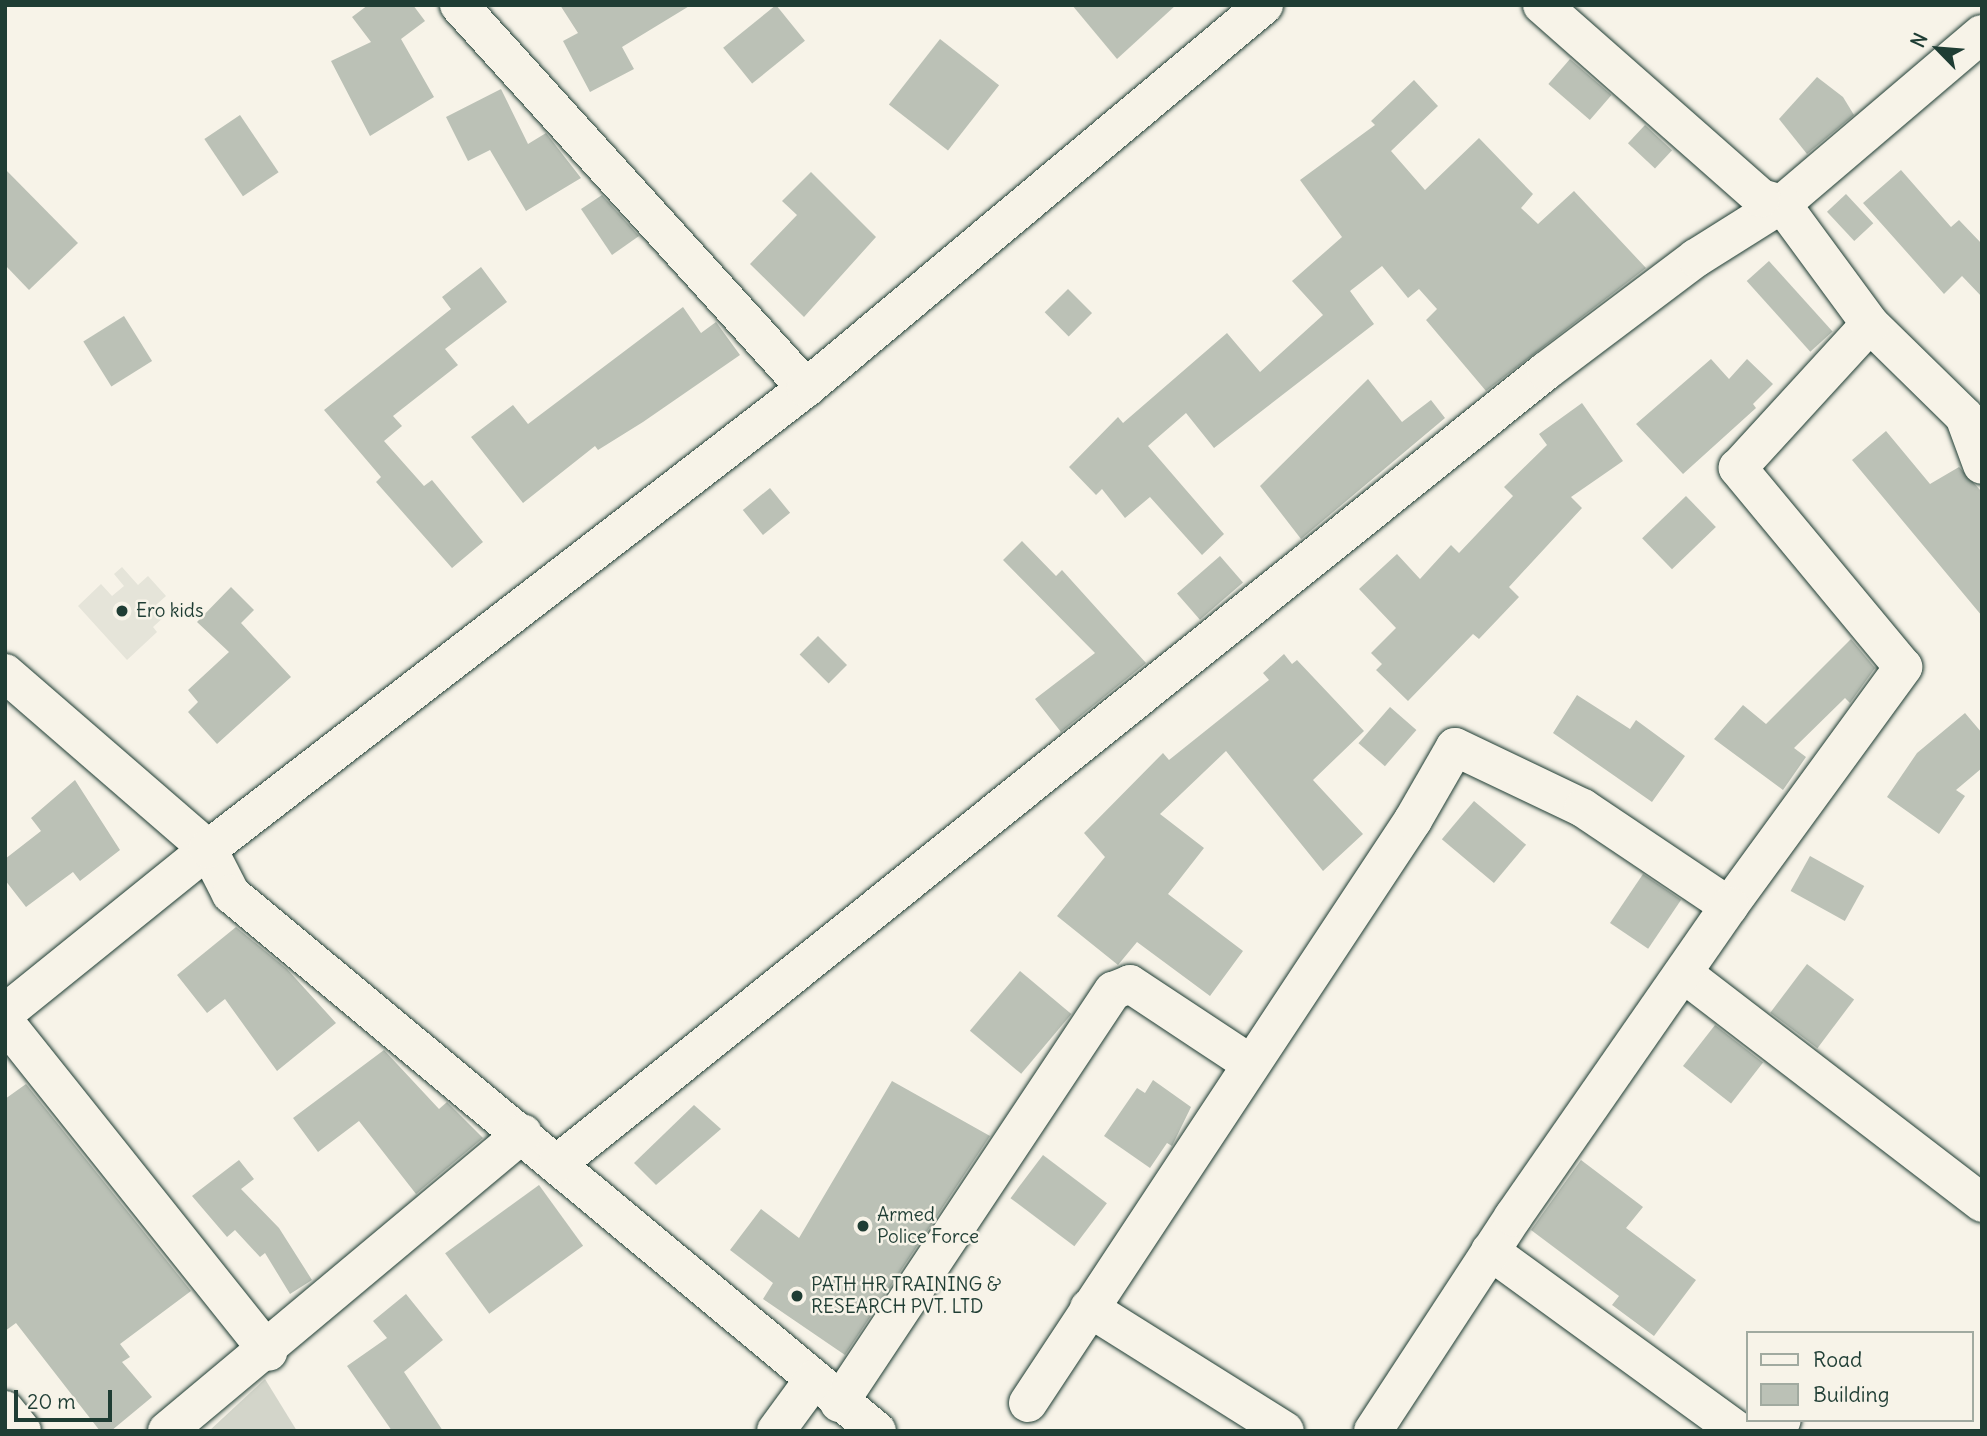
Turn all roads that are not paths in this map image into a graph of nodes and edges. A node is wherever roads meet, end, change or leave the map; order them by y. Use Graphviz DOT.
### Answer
graph roads {
  1 [pos="458,5"];
  2 [pos="1264,5"];
  3 [pos="1542,5"];
  4 [pos="1982,34"];
  5 [pos="1782,204"];
  6 [pos="1870,324"];
  7 [pos="806,388"];
  8 [pos="1982,465"];
  9 [pos="5,673"];
  10 [pos="208,849"];
  11 [pos="1729,906"];
  12 [pos="1684,974"];
  13 [pos="5,1013"];
  14 [pos="5,1022"];
  15 [pos="1251,1064"];
  16 [pos="523,1133"];
  17 [pos="558,1163"];
  18 [pos="1982,1203"];
  19 [pos="1490,1251"];
  20 [pos="1089,1308"];
  21 [pos="268,1352"];
  22 [pos="827,1391"];
  23 [pos="1028,1403"];
  24 [pos="5,1410"];
  25 [pos="22,1431"];
  26 [pos="167,1431"];
  27 [pos="776,1431"];
  28 [pos="877,1431"];
  29 [pos="1285,1431"];
  30 [pos="1373,1431"];
  31 [pos="1738,1431"];
  1 -- 7 [label="street"];
  2 -- 7 [label="street"];
  3 -- 5 [label="street"];
  4 -- 5 [label="street"];
  5 -- 6 [label="street"];
  5 -- 17 [label="street"];
  6 -- 8 [label="street"];
  6 -- 11 [label="street"];
  7 -- 10 [label="street"];
  9 -- 10 [label="street"];
  10 -- 13 [label="street"];
  10 -- 16 [label="street"];
  11 -- 12 [label="street"];
  11 -- 15 [label="street"];
  12 -- 18 [label="street"];
  12 -- 19 [label="street"];
  14 -- 21 [label="street"];
  15 -- 20 [label="street"];
  15 -- 22 [label="street"];
  16 -- 17 [label="street"];
  16 -- 21 [label="street"];
  17 -- 22 [label="street"];
  19 -- 30 [label="street"];
  19 -- 31 [label="street"];
  20 -- 23 [label="street"];
  20 -- 29 [label="street"];
  21 -- 26 [label="street"];
  22 -- 27 [label="street"];
  22 -- 28 [label="street"];
  24 -- 25 [label="street"];
}
